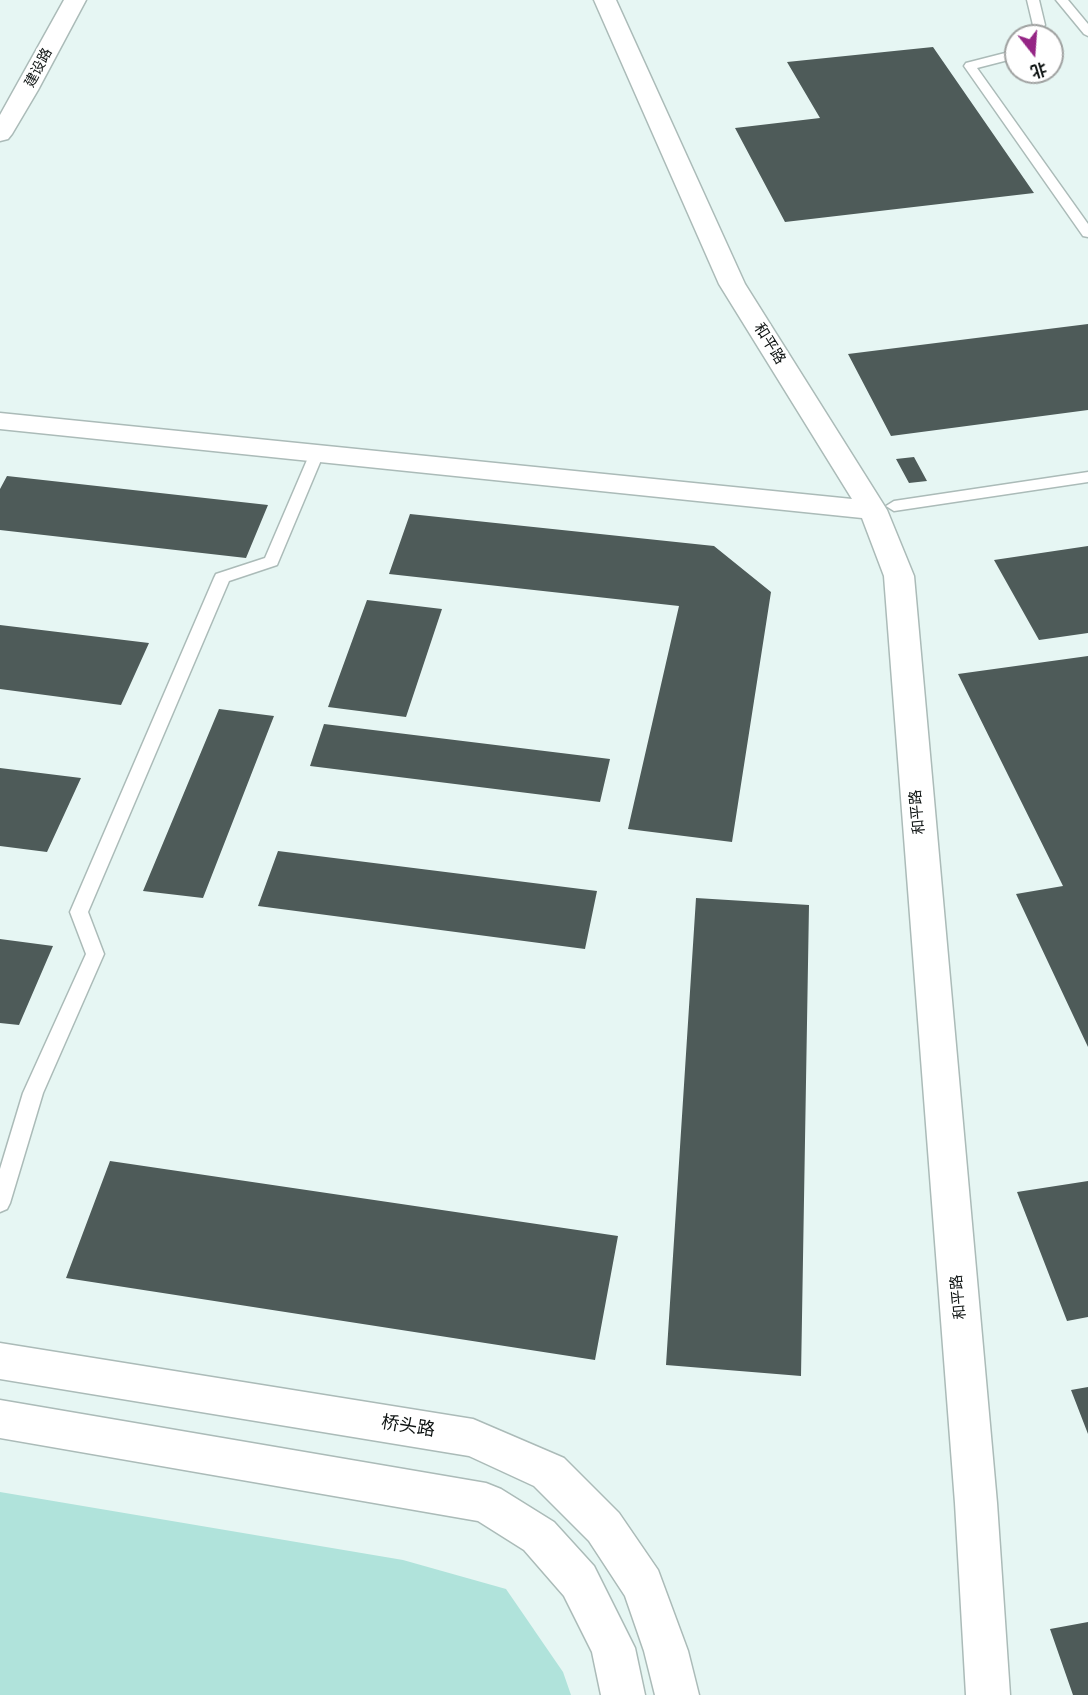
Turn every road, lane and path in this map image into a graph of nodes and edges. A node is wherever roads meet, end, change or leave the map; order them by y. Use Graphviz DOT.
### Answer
graph roads {
  1 [pos="52,0"];
  2 [pos="75,0"];
  3 [pos="605,0"];
  4 [pos="1033,0"];
  5 [pos="1062,0"];
  6 [pos="41,20"];
  7 [pos="1040,24"];
  8 [pos="1088,32"];
  9 [pos="1004,57"];
  10 [pos="0,134"];
  11 [pos="1088,233"];
  12 [pos="0,421"];
  13 [pos="317,453"];
  14 [pos="1088,477"];
  15 [pos="883,508"];
  16 [pos="0,1203"];
  17 [pos="0,1361"];
  18 [pos="0,1419"];
  19 [pos="623,1695"];
  20 [pos="677,1695"];
  21 [pos="988,1695"];
  1 -- 6 [label="street"];
  2 -- 10 [label="street, 建设路"];
  3 -- 15 [label="street, 和平路"];
  4 -- 7 [label="lane"];
  5 -- 8 [label="lane"];
  9 -- 11 [label="lane"];
  12 -- 13 [label="street"];
  13 -- 15 [label="street"];
  13 -- 16 [label="lane"];
  14 -- 15 [label="lane"];
  15 -- 21 [label="street, 和平路"];
  17 -- 20 [label="street, 桥头路"];
  18 -- 19 [label="street"];
}
